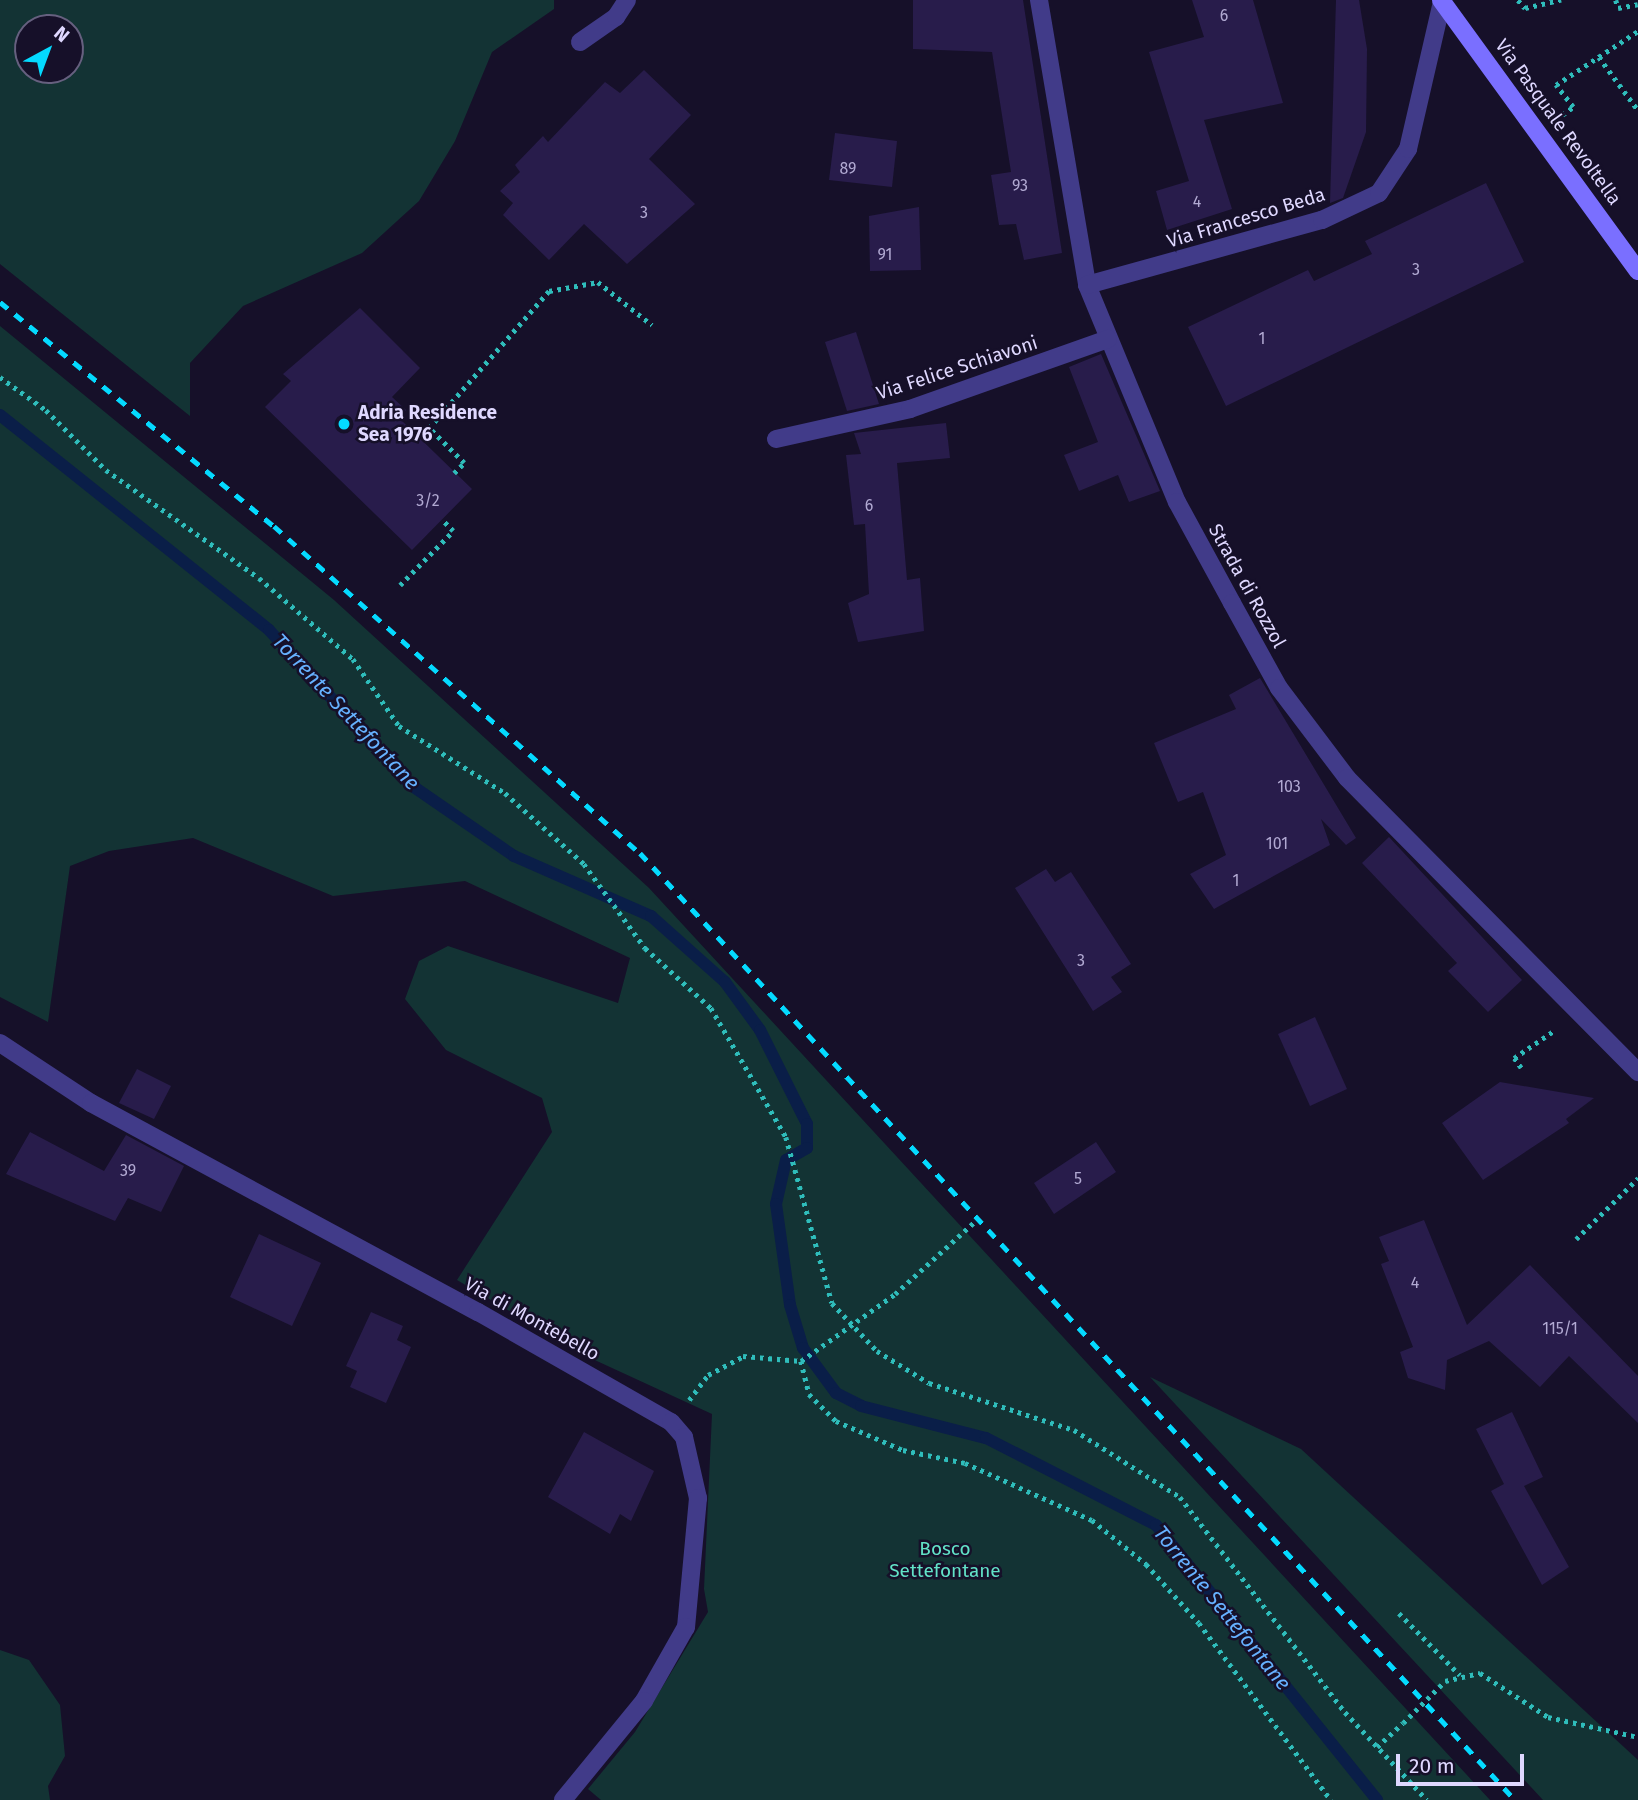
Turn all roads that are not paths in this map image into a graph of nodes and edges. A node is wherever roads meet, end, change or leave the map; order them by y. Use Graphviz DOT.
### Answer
graph roads {
  1 [pos="627,0"];
  2 [pos="1039,0"];
  3 [pos="1441,1"];
  4 [pos="580,42"];
  5 [pos="1638,271"];
  6 [pos="1087,285"];
  7 [pos="1108,339"];
  8 [pos="776,439"];
  9 [pos="0,1043"];
  10 [pos="1638,1072"];
  11 [pos="563,1800"];
  1 -- 4 [label="street"];
  2 -- 6 [label="street, Strada di Rozzol"];
  3 -- 5 [label="main road, Via Pasquale Revoltella"];
  3 -- 6 [label="street, Via Francesco Beda"];
  6 -- 7 [label="street, Strada di Rozzol"];
  7 -- 8 [label="street, Via Felice Schiavoni"];
  7 -- 10 [label="street, Strada di Rozzol"];
  9 -- 11 [label="street, Via di Montebello"];
}
